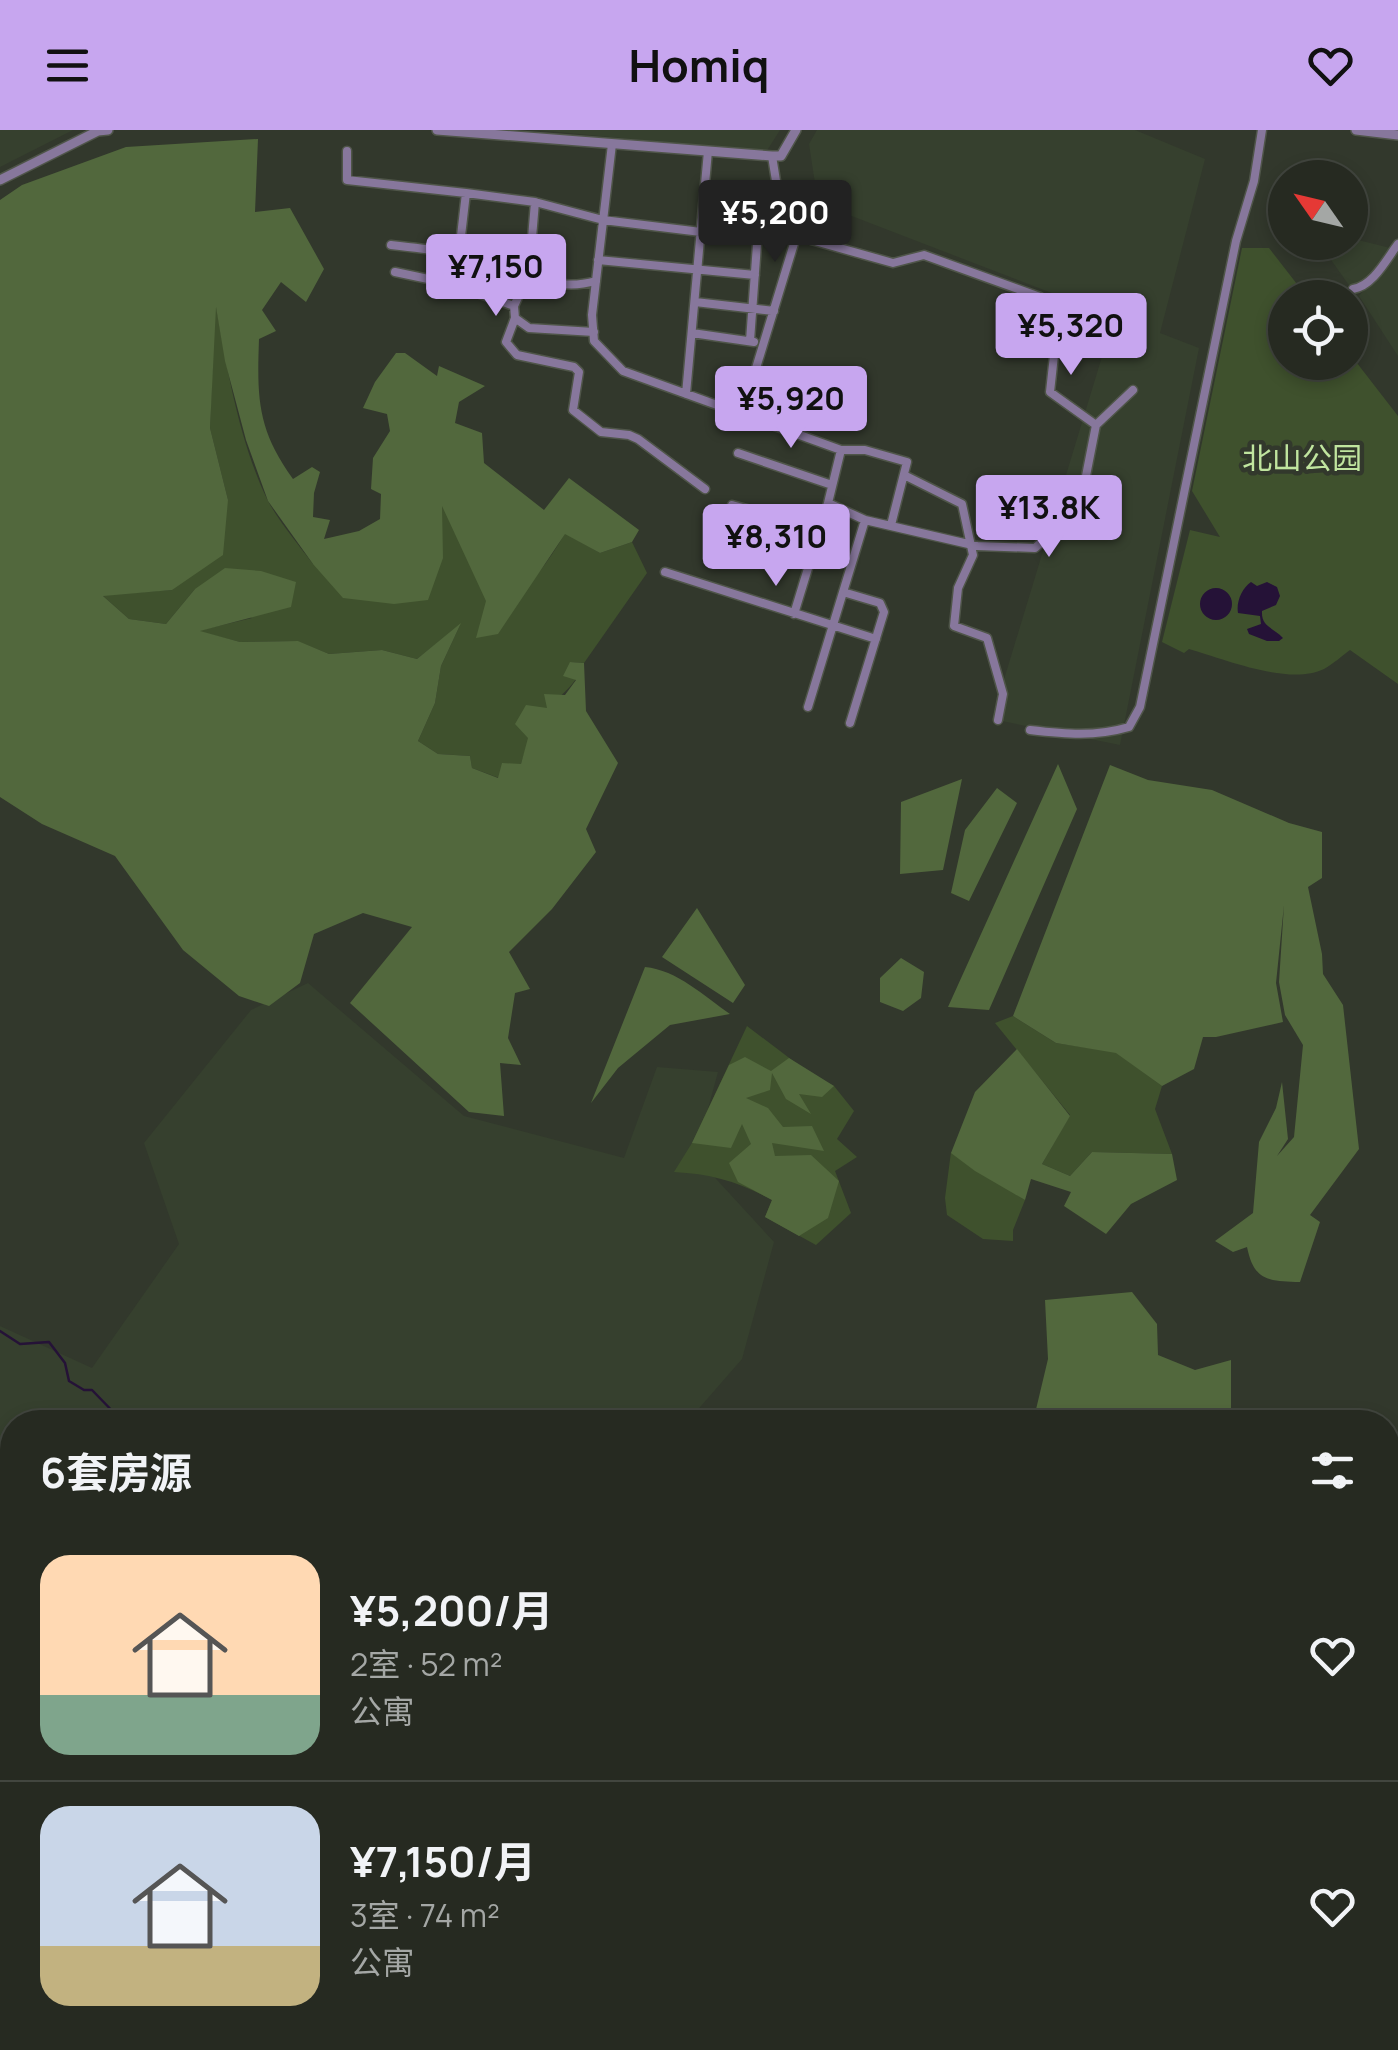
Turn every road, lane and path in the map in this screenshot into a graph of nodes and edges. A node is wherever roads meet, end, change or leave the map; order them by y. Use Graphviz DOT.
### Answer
graph roads {
  1 [pos="108,130"];
  2 [pos="437,130"];
  3 [pos="796,130"];
  4 [pos="1262,130"];
  5 [pos="1356,130"];
  6 [pos="1398,135"];
  7 [pos="612,144"];
  8 [pos="347,151"];
  9 [pos="708,151"];
  10 [pos="772,156"];
  11 [pos="0,180"];
  12 [pos="777,186"];
  13 [pos="466,193"];
  14 [pos="535,202"];
  15 [pos="603,220"];
  16 [pos="701,232"];
  17 [pos="797,236"];
  18 [pos="1398,244"];
  19 [pos="391,245"];
  20 [pos="463,254"];
  21 [pos="598,260"];
  22 [pos="698,271"];
  23 [pos="395,272"];
  24 [pos="529,274"];
  25 [pos="756,275"];
  26 [pos="596,281"];
  27 [pos="1368,283"];
  28 [pos="456,286"];
  29 [pos="1040,297"];
  30 [pos="694,302"];
  31 [pos="514,306"];
  32 [pos="754,309"];
  33 [pos="774,311"];
  34 [pos="514,318"];
  35 [pos="1091,326"];
  36 [pos="594,332"];
  37 [pos="692,333"];
  38 [pos="750,341"];
  39 [pos="764,343"];
  40 [pos="1133,390"];
  41 [pos="686,394"];
  42 [pos="742,414"];
  43 [pos="1096,424"];
  44 [pos="841,450"];
  45 [pos="738,453"];
  46 [pos="904,475"];
  47 [pos="832,486"];
  48 [pos="705,489"];
  49 [pos="828,503"];
  50 [pos="732,505"];
  51 [pos="865,520"];
  52 [pos="891,525"];
  53 [pos="819,530"];
  54 [pos="971,545"];
  55 [pos="665,572"];
  56 [pos="843,592"];
  57 [pos="794,614"];
  58 [pos="832,627"];
  59 [pos="876,639"];
  60 [pos="808,706"];
  61 [pos="998,720"];
  62 [pos="850,722"];
  63 [pos="1030,730"];
  1 -- 11 [label="street"];
  2 -- 7 [label="street"];
  3 -- 10 [label="street"];
  4 -- 63 [label="street"];
  5 -- 6 [label="street"];
  7 -- 9 [label="street"];
  7 -- 15 [label="street"];
  8 -- 13 [label="street"];
  9 -- 10 [label="street"];
  9 -- 16 [label="street"];
  10 -- 12 [label="street"];
  12 -- 17 [label="street"];
  12 -- 25 [label="street"];
  13 -- 14 [label="street"];
  13 -- 20 [label="street"];
  14 -- 15 [label="street"];
  14 -- 24 [label="street"];
  15 -- 16 [label="street"];
  15 -- 21 [label="street"];
  16 -- 22 [label="street"];
  17 -- 29 [label="street"];
  17 -- 33 [label="street"];
  18 -- 27 [label="street"];
  19 -- 20 [label="street"];
  20 -- 24 [label="street"];
  20 -- 28 [label="street"];
  21 -- 22 [label="street"];
  21 -- 26 [label="street"];
  22 -- 25 [label="street"];
  22 -- 30 [label="street"];
  23 -- 28 [label="street"];
  24 -- 26 [label="street"];
  24 -- 31 [label="street"];
  25 -- 32 [label="street"];
  26 -- 36 [label="street"];
  28 -- 31 [label="street"];
  30 -- 32 [label="street"];
  30 -- 37 [label="street"];
  31 -- 34 [label="street"];
  32 -- 33 [label="street"];
  32 -- 38 [label="street"];
  33 -- 39 [label="street"];
  34 -- 36 [label="street"];
  34 -- 48 [label="street"];
  35 -- 43 [label="street"];
  36 -- 41 [label="street"];
  37 -- 38 [label="street"];
  37 -- 41 [label="street"];
  38 -- 39 [label="street"];
  39 -- 42 [label="street"];
  40 -- 43 [label="street"];
  41 -- 42 [label="street"];
  42 -- 44 [label="street"];
  43 -- 54 [label="street"];
  44 -- 46 [label="street"];
  44 -- 47 [label="street"];
  45 -- 47 [label="street"];
  46 -- 52 [label="street"];
  46 -- 54 [label="street"];
  47 -- 49 [label="street"];
  49 -- 51 [label="street"];
  49 -- 53 [label="street"];
  50 -- 53 [label="street"];
  51 -- 52 [label="street"];
  51 -- 56 [label="street"];
  52 -- 54 [label="street"];
  53 -- 57 [label="street"];
  54 -- 61 [label="street"];
  55 -- 57 [label="street"];
  56 -- 58 [label="street"];
  56 -- 59 [label="street"];
  57 -- 58 [label="street"];
  58 -- 59 [label="street"];
  58 -- 60 [label="street"];
  59 -- 62 [label="street"];
}
